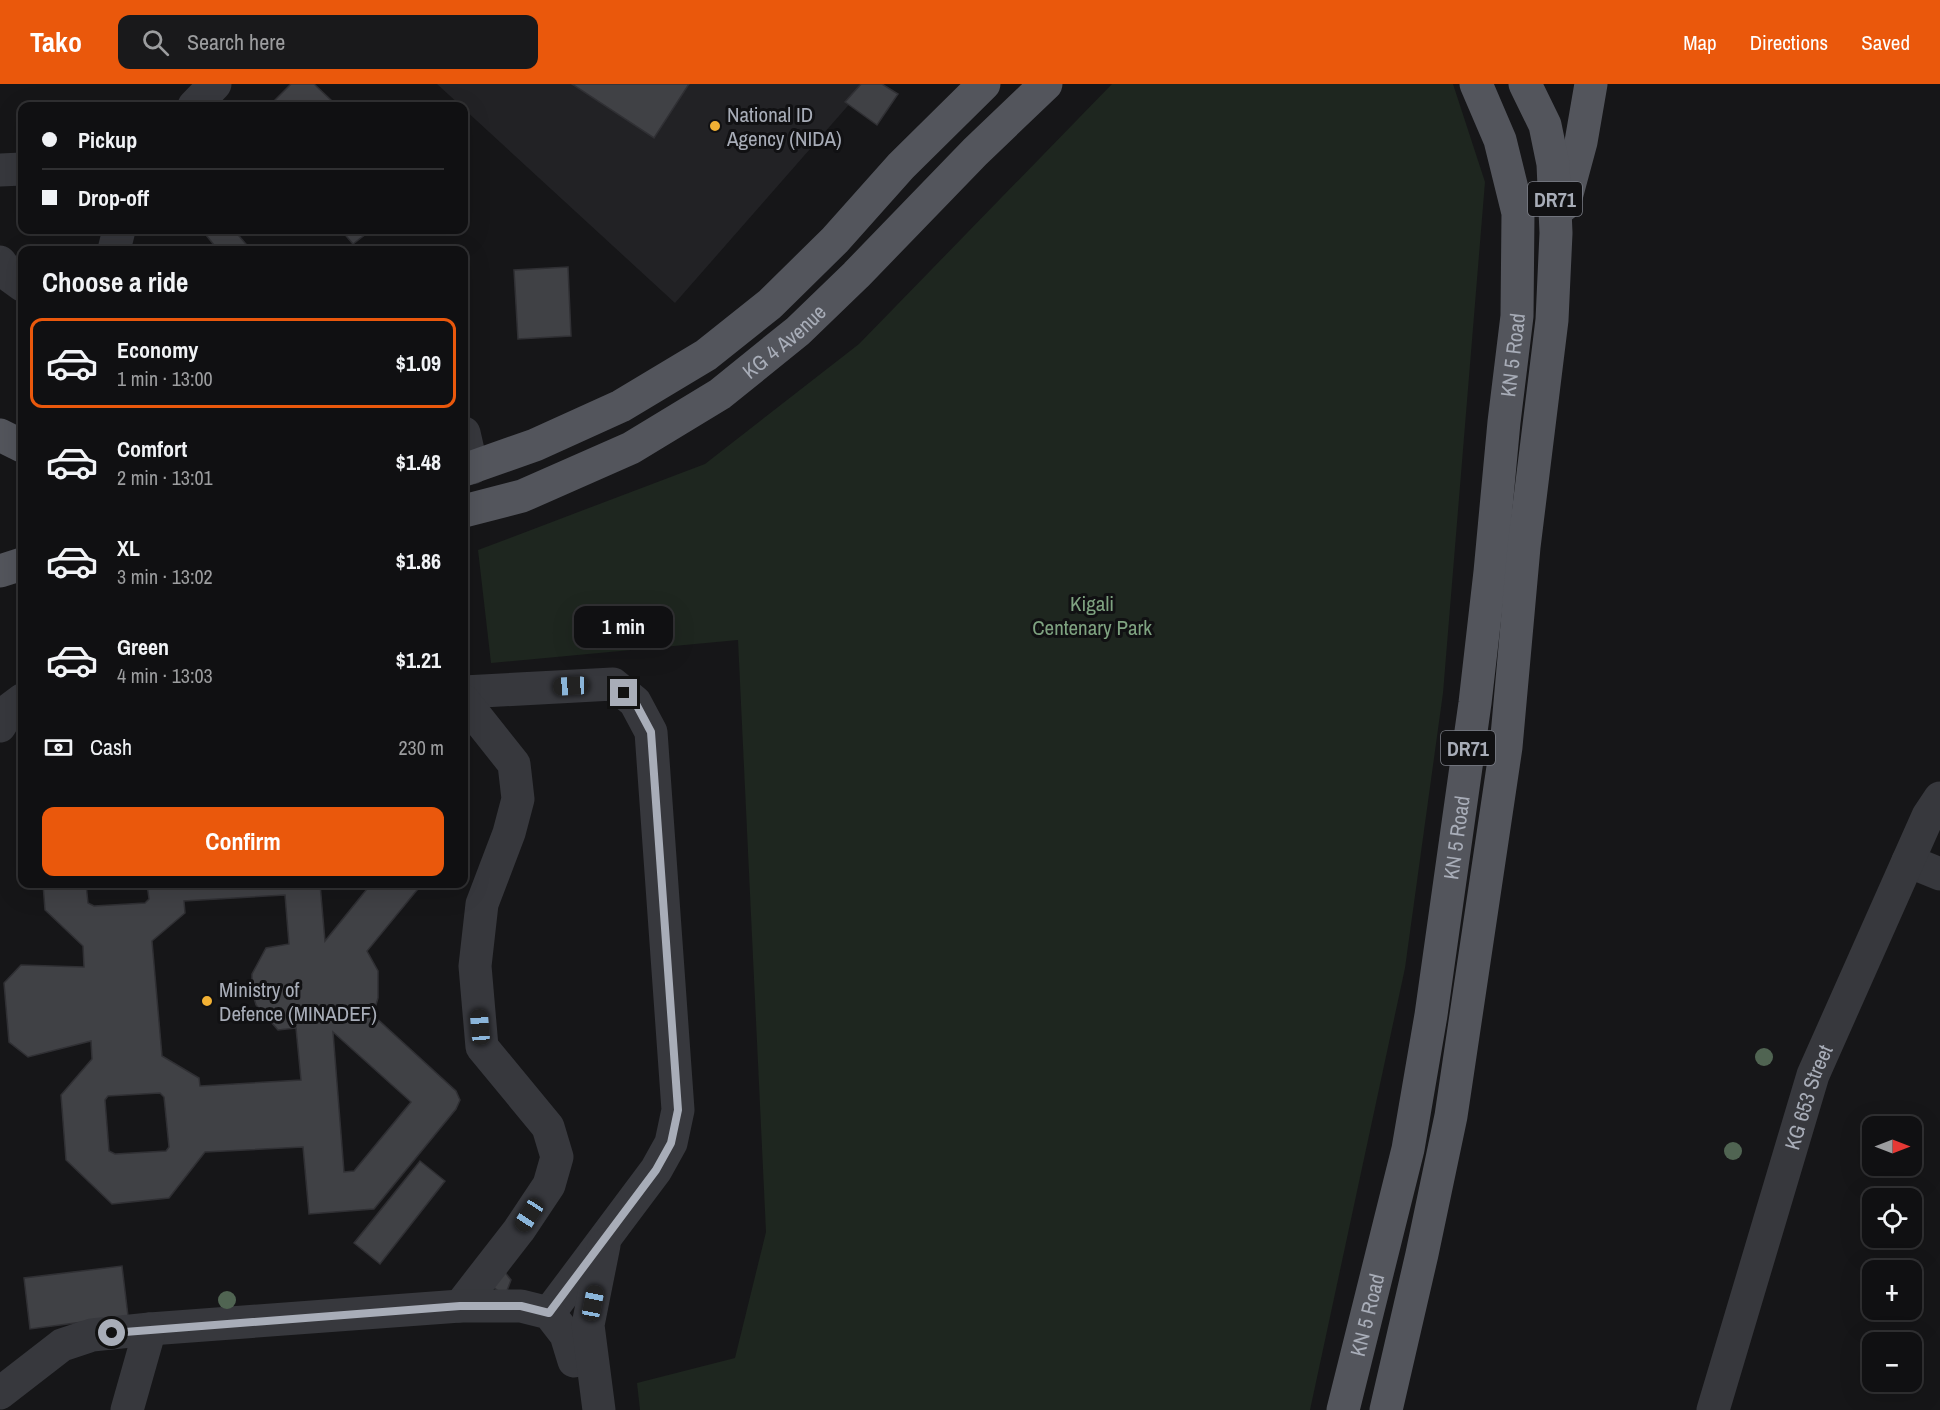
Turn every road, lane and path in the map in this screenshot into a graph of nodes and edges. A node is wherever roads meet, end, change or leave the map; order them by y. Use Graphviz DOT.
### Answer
graph roads {
  1 [pos="215,84"];
  2 [pos="984,84"];
  3 [pos="1046,84"];
  4 [pos="1476,84"];
  5 [pos="1526,84"];
  6 [pos="1591,84"];
  7 [pos="198,102"];
  8 [pos="942,125"];
  9 [pos="975,152"];
  10 [pos="18,169"];
  11 [pos="0,170"];
  12 [pos="1556,233"];
  13 [pos="0,262"];
  14 [pos="18,282"];
  15 [pos="0,435"];
  16 [pos="18,444"];
  17 [pos="468,469"];
  18 [pos="468,510"];
  19 [pos="18,565"];
  20 [pos="0,571"];
  21 [pos="468,692"];
  22 [pos="18,703"];
  23 [pos="468,706"];
  24 [pos="0,726"];
  25 [pos="1940,798"];
  26 [pos="1908,861"];
  27 [pos="1940,874"];
  28 [pos="605,1237"];
  29 [pos="460,1306"];
  30 [pos="549,1313"];
  31 [pos="150,1329"];
  32 [pos="574,1361"];
  33 [pos="0,1393"];
  34 [pos="0,1401"];
  35 [pos="7,1410"];
  36 [pos="127,1410"];
  37 [pos="598,1410"];
  38 [pos="1343,1410"];
  39 [pos="1386,1410"];
  40 [pos="1713,1410"];
  1 -- 7 [label="street"];
  2 -- 8 [label="main road, KG 4 Avenue"];
  3 -- 9 [label="main road, KG 4 Avenue"];
  4 -- 38 [label="main road, KN 5 Road / DR71"];
  5 -- 12 [label="main road, KN 5 Road / DR71"];
  6 -- 12 [label="main road"];
  8 -- 9 [label="main road"];
  8 -- 17 [label="main road, KG 4 Avenue"];
  9 -- 18 [label="main road, KG 4 Avenue"];
  10 -- 11 [label="street"];
  12 -- 39 [label="main road, KN 5 Road / DR71"];
  13 -- 14 [label="street"];
  15 -- 16 [label="main road"];
  19 -- 20 [label="main road"];
  21 -- 28 [label="street"];
  22 -- 24 [label="street"];
  23 -- 29 [label="street"];
  25 -- 26 [label="street, KG 653 Street"];
  26 -- 27 [label="street"];
  26 -- 40 [label="street, KG 653 Street"];
  28 -- 30 [label="street"];
  28 -- 37 [label="street"];
  29 -- 30 [label="street"];
  29 -- 31 [label="street"];
  30 -- 32 [label="street"];
  31 -- 33 [label="street"];
  31 -- 36 [label="street"];
  34 -- 35 [label="street"];
}
